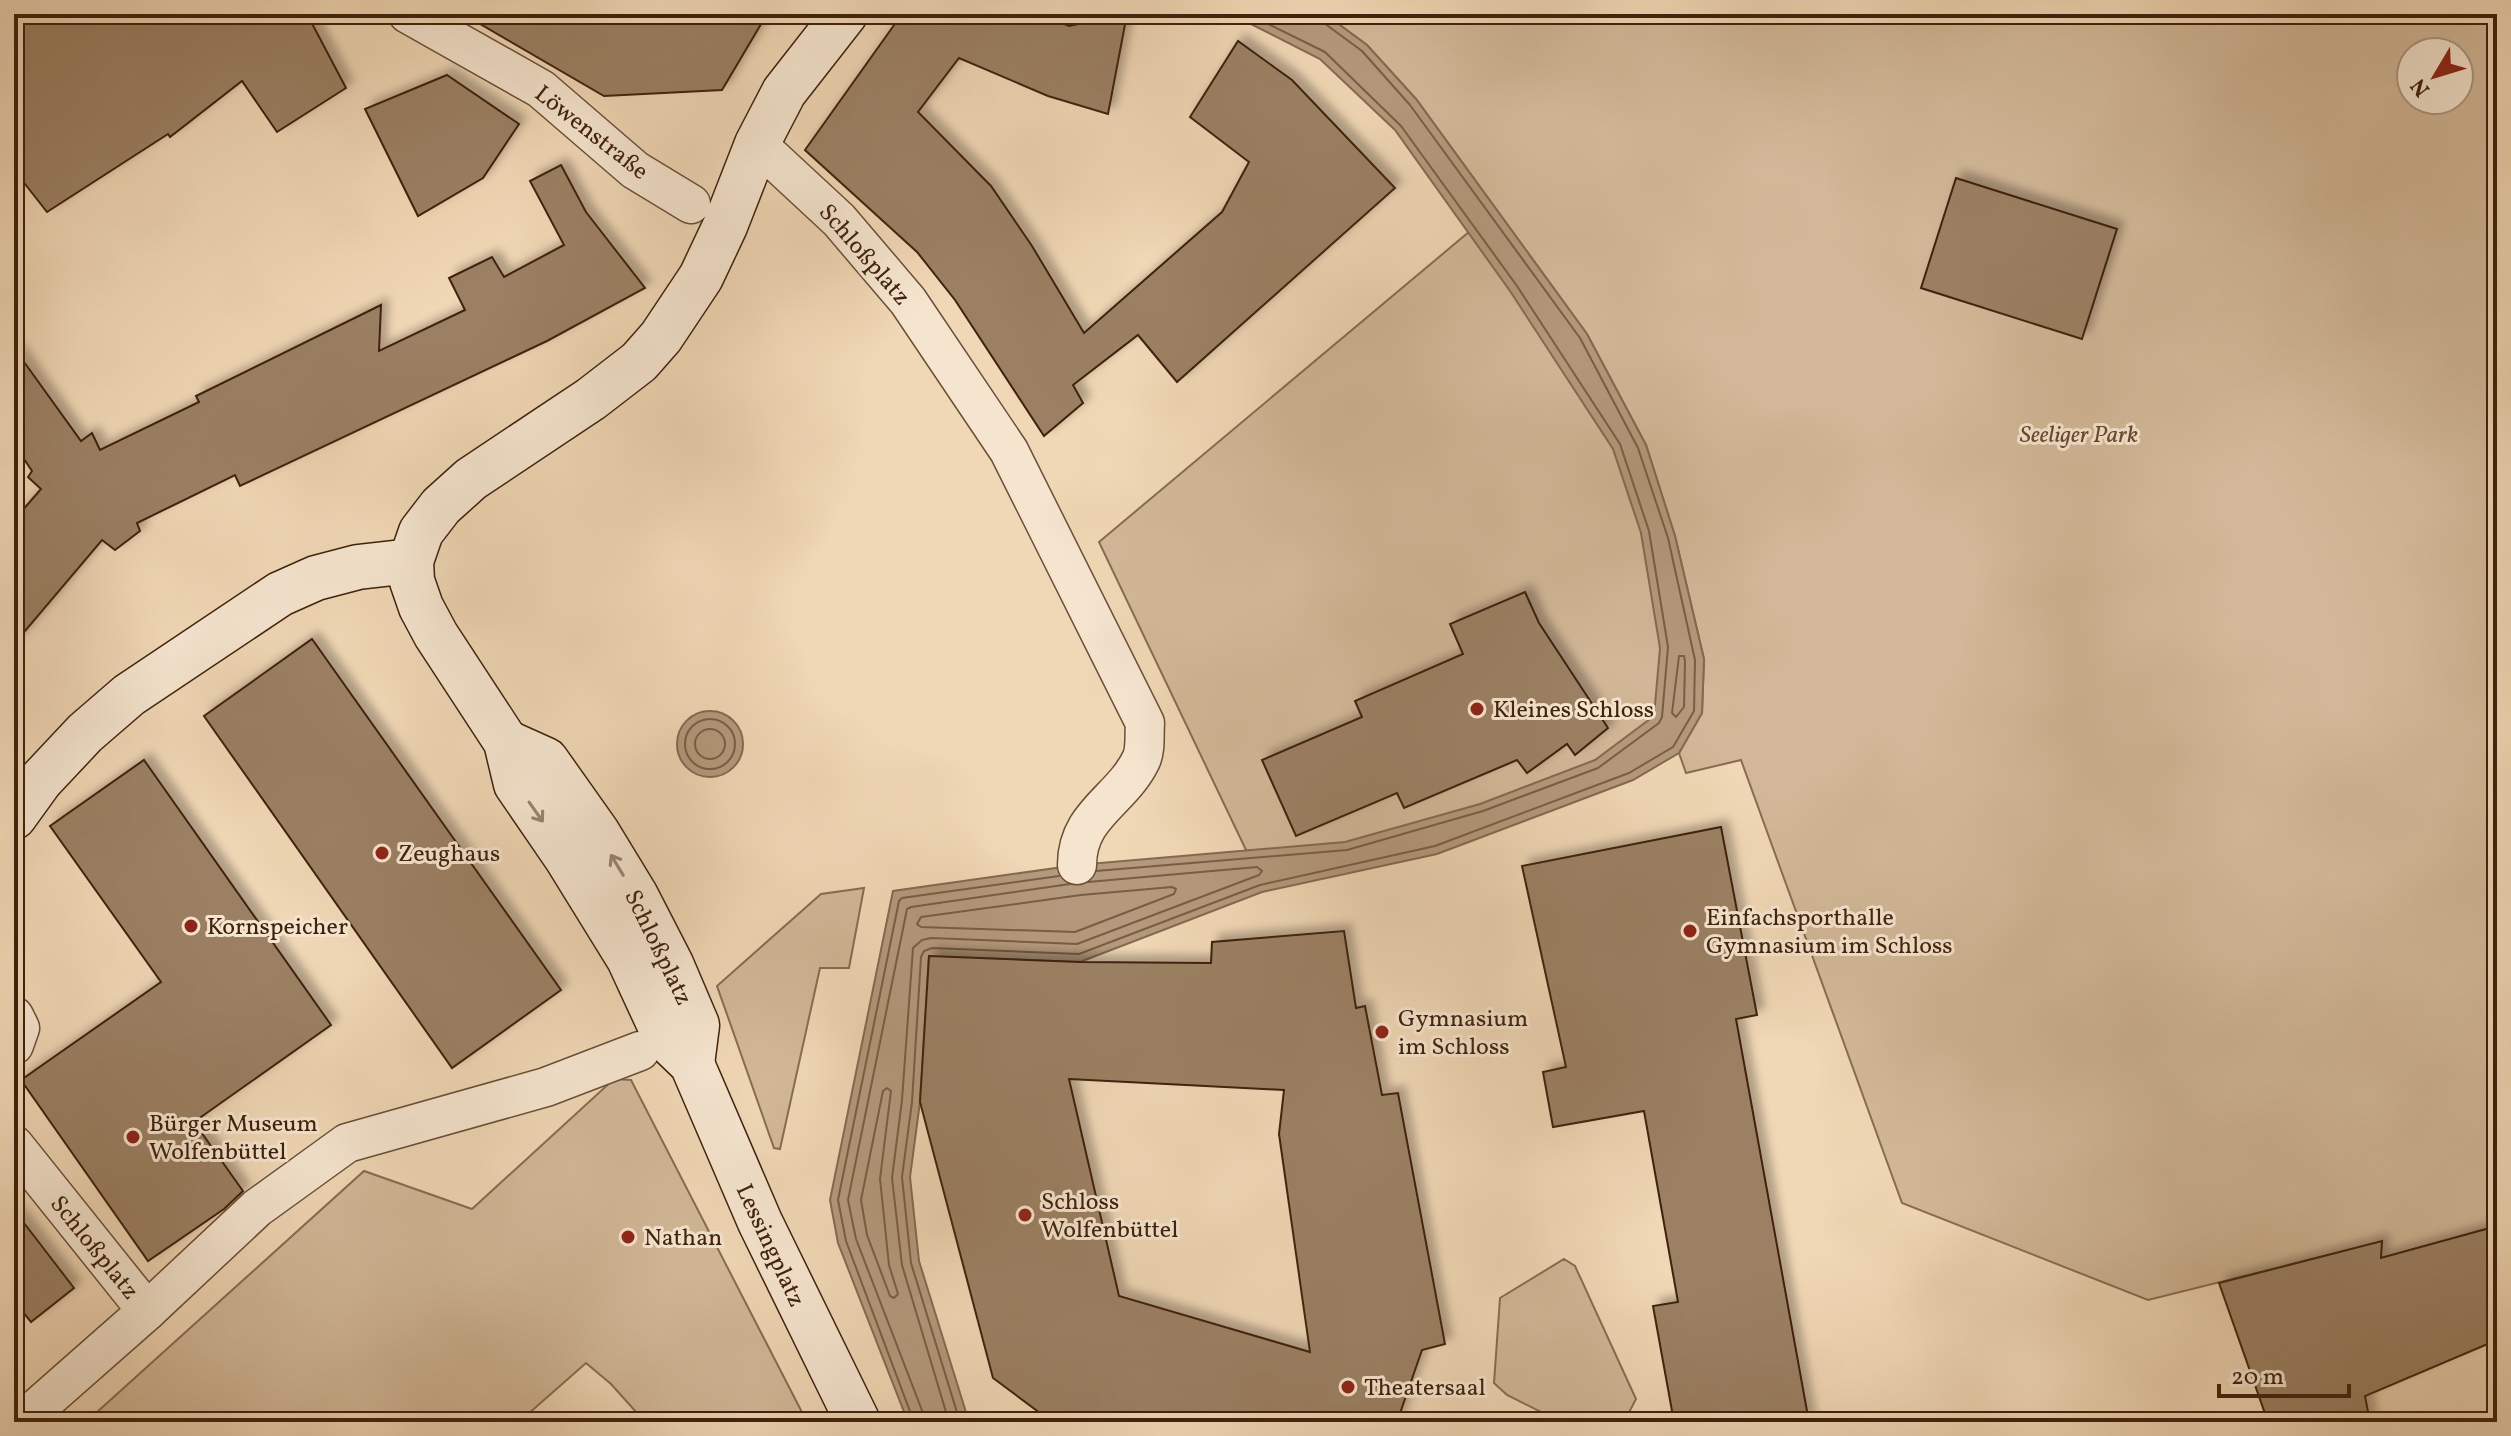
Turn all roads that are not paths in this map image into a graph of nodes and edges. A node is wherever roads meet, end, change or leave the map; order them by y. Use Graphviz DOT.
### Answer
graph roads {
  1 [pos="408,14"];
  2 [pos="845,14"];
  3 [pos="757,144"];
  4 [pos="691,204"];
  5 [pos="411,561"];
  6 [pos="14,817"];
  7 [pos="1077,865"];
  8 [pos="14,1016"];
  9 [pos="14,1045"];
  10 [pos="640,1051"];
  11 [pos="692,1064"];
  12 [pos="14,1145"];
  13 [pos="147,1311"];
  14 [pos="21,1422"];
  15 [pos="858,1422"];
  1 -- 4 [label="street, Löwenstraße"];
  2 -- 3 [label="street"];
  3 -- 5 [label="street"];
  3 -- 7 [label="street, Schloßplatz"];
  5 -- 6 [label="street"];
  5 -- 11 [label="street, Schloßplatz"];
  8 -- 9 [label="street"];
  10 -- 13 [label="street"];
  11 -- 15 [label="street, Lessingplatz"];
  12 -- 13 [label="street, Schloßplatz"];
  13 -- 14 [label="street"];
}
